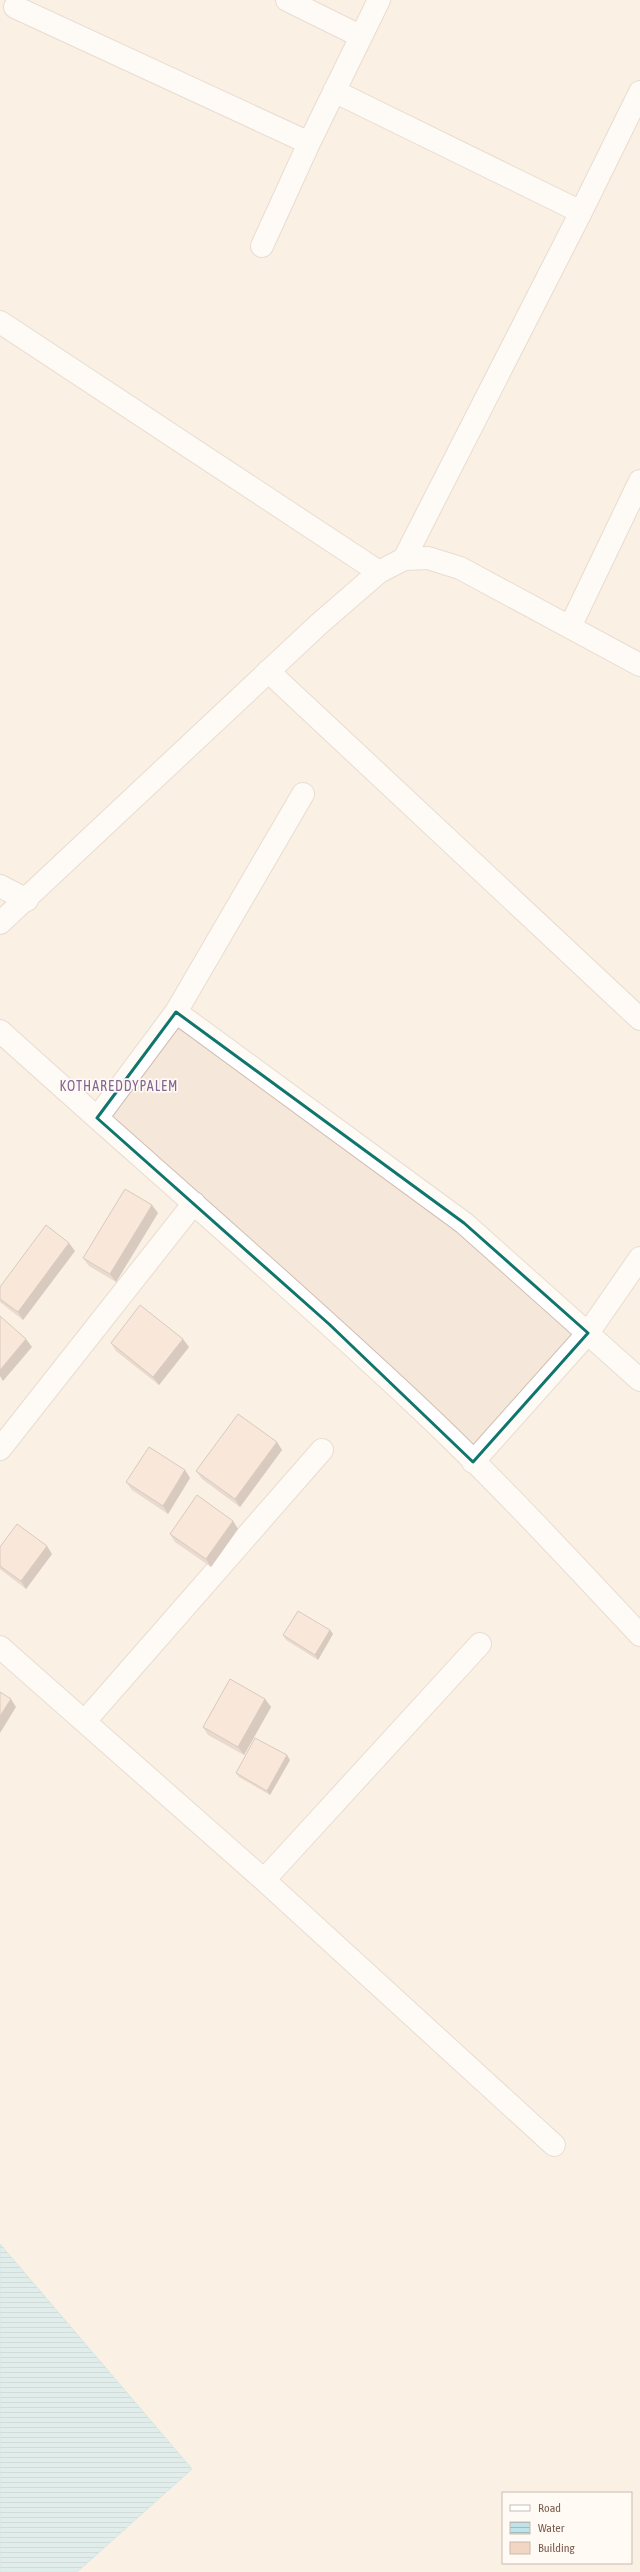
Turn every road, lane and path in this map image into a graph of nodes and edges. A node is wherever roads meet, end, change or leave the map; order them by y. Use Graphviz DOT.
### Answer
graph roads {
  1 [pos="287,0"];
  2 [pos="379,0"];
  3 [pos="15,7"];
  4 [pos="360,36"];
  5 [pos="334,91"];
  6 [pos="640,92"];
  7 [pos="309,143"];
  8 [pos="581,212"];
  9 [pos="262,246"];
  10 [pos="0,322"];
  11 [pos="640,481"];
  12 [pos="404,559"];
  13 [pos="379,572"];
  14 [pos="570,627"];
  15 [pos="640,665"];
  16 [pos="268,671"];
  17 [pos="303,794"];
  18 [pos="0,886"];
  19 [pos="27,900"];
  20 [pos="0,923"];
  21 [pos="176,1012"];
  22 [pos="640,1019"];
  23 [pos="0,1031"];
  24 [pos="97,1118"];
  25 [pos="194,1203"];
  26 [pos="640,1258"];
  27 [pos="588,1333"];
  28 [pos="640,1380"];
  29 [pos="0,1449"];
  30 [pos="322,1450"];
  31 [pos="473,1462"];
  32 [pos="640,1635"];
  33 [pos="480,1644"];
  34 [pos="0,1647"];
  35 [pos="85,1721"];
  36 [pos="264,1880"];
  37 [pos="554,2145"];
  1 -- 4 [label="street"];
  2 -- 4 [label="street"];
  3 -- 7 [label="street"];
  4 -- 5 [label="street"];
  5 -- 7 [label="street"];
  5 -- 8 [label="street"];
  6 -- 8 [label="street"];
  7 -- 9 [label="street"];
  8 -- 12 [label="street"];
  10 -- 13 [label="street"];
  11 -- 14 [label="street"];
  12 -- 13 [label="street"];
  12 -- 14 [label="street"];
  13 -- 16 [label="street"];
  14 -- 15 [label="street"];
  16 -- 19 [label="street"];
  16 -- 22 [label="street"];
  17 -- 21 [label="street"];
  18 -- 19 [label="street"];
  19 -- 20 [label="street"];
  21 -- 24 [label="street"];
  21 -- 27 [label="street"];
  23 -- 24 [label="street"];
  24 -- 25 [label="street"];
  25 -- 29 [label="street"];
  25 -- 31 [label="street"];
  26 -- 27 [label="street"];
  27 -- 28 [label="street"];
  27 -- 31 [label="street"];
  30 -- 35 [label="street"];
  31 -- 32 [label="street"];
  33 -- 36 [label="street"];
  34 -- 35 [label="street"];
  35 -- 36 [label="street"];
  36 -- 37 [label="street"];
}
